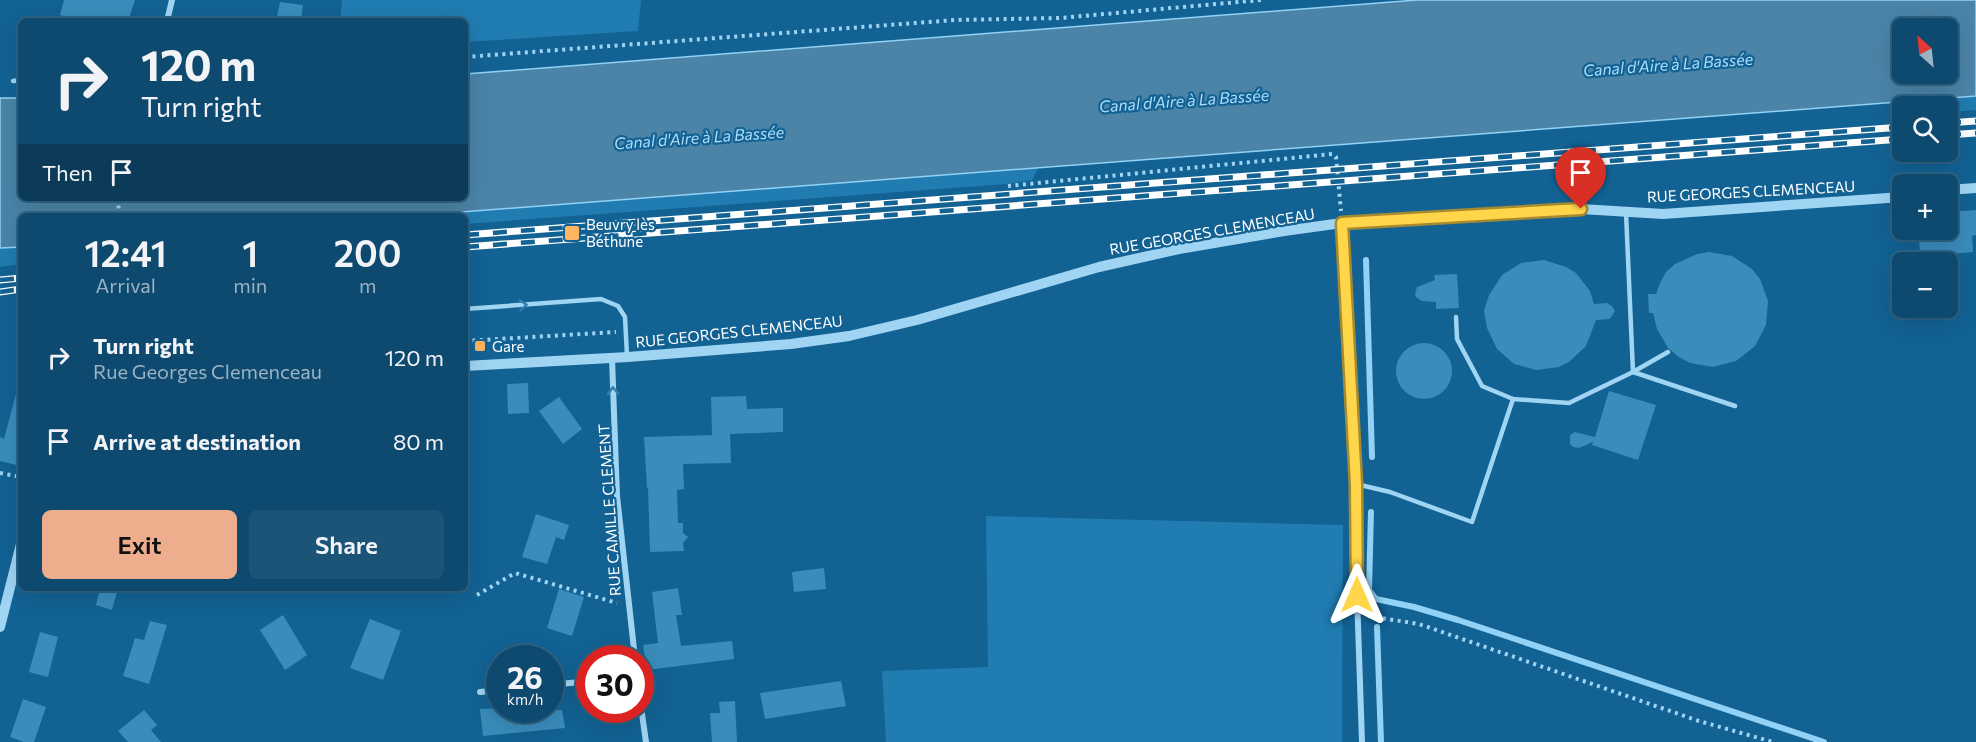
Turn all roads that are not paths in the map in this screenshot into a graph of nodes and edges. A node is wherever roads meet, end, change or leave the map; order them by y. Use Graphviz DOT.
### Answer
graph roads {
  1 [pos="172,0"];
  2 [pos="168,18"];
  3 [pos="18,80"];
  4 [pos="13,81"];
  5 [pos="1976,188"];
  6 [pos="1958,189"];
  7 [pos="1892,198"];
  8 [pos="1626,212"];
  9 [pos="1342,223"];
  10 [pos="468,309"];
  11 [pos="1456,317"];
  12 [pos="1668,352"];
  13 [pos="628,357"];
  14 [pos="612,358"];
  15 [pos="468,366"];
  16 [pos="1633,372"];
  17 [pos="1512,399"];
  18 [pos="1736,406"];
  19 [pos="1356,484"];
  20 [pos="18,556"];
  21 [pos="0,627"];
  22 [pos="634,645"];
  23 [pos="486,691"];
  24 [pos="480,692"];
  25 [pos="643,723"];
  26 [pos="646,742"];
  27 [pos="1362,742"];
  1 -- 2 [label="street"];
  3 -- 4 [label="lane"];
  5 -- 6 [label="street"];
  7 -- 8 [label="street, RUE GEORGES CLEMENCEAU"];
  8 -- 9 [label="street, RUE GEORGES CLEMENCEAU"];
  8 -- 16 [label="lane"];
  9 -- 13 [label="street, RUE GEORGES CLEMENCEAU"];
  9 -- 19 [label="street"];
  10 -- 13 [label="lane, one-way"];
  11 -- 17 [label="lane"];
  12 -- 16 [label="lane"];
  13 -- 14 [label="street, RUE GEORGES CLEMENCEAU"];
  14 -- 15 [label="street, RUE GEORGES CLEMENCEAU"];
  22 -- 14 [label="street, RUE CAMILLE CLEMENT, one-way"];
  16 -- 17 [label="lane"];
  16 -- 18 [label="lane"];
  17 -- 19 [label="lane"];
  19 -- 27 [label="street"];
  20 -- 21 [label="street"];
  23 -- 24 [label="street"];
  25 -- 26 [label="street"];
}
